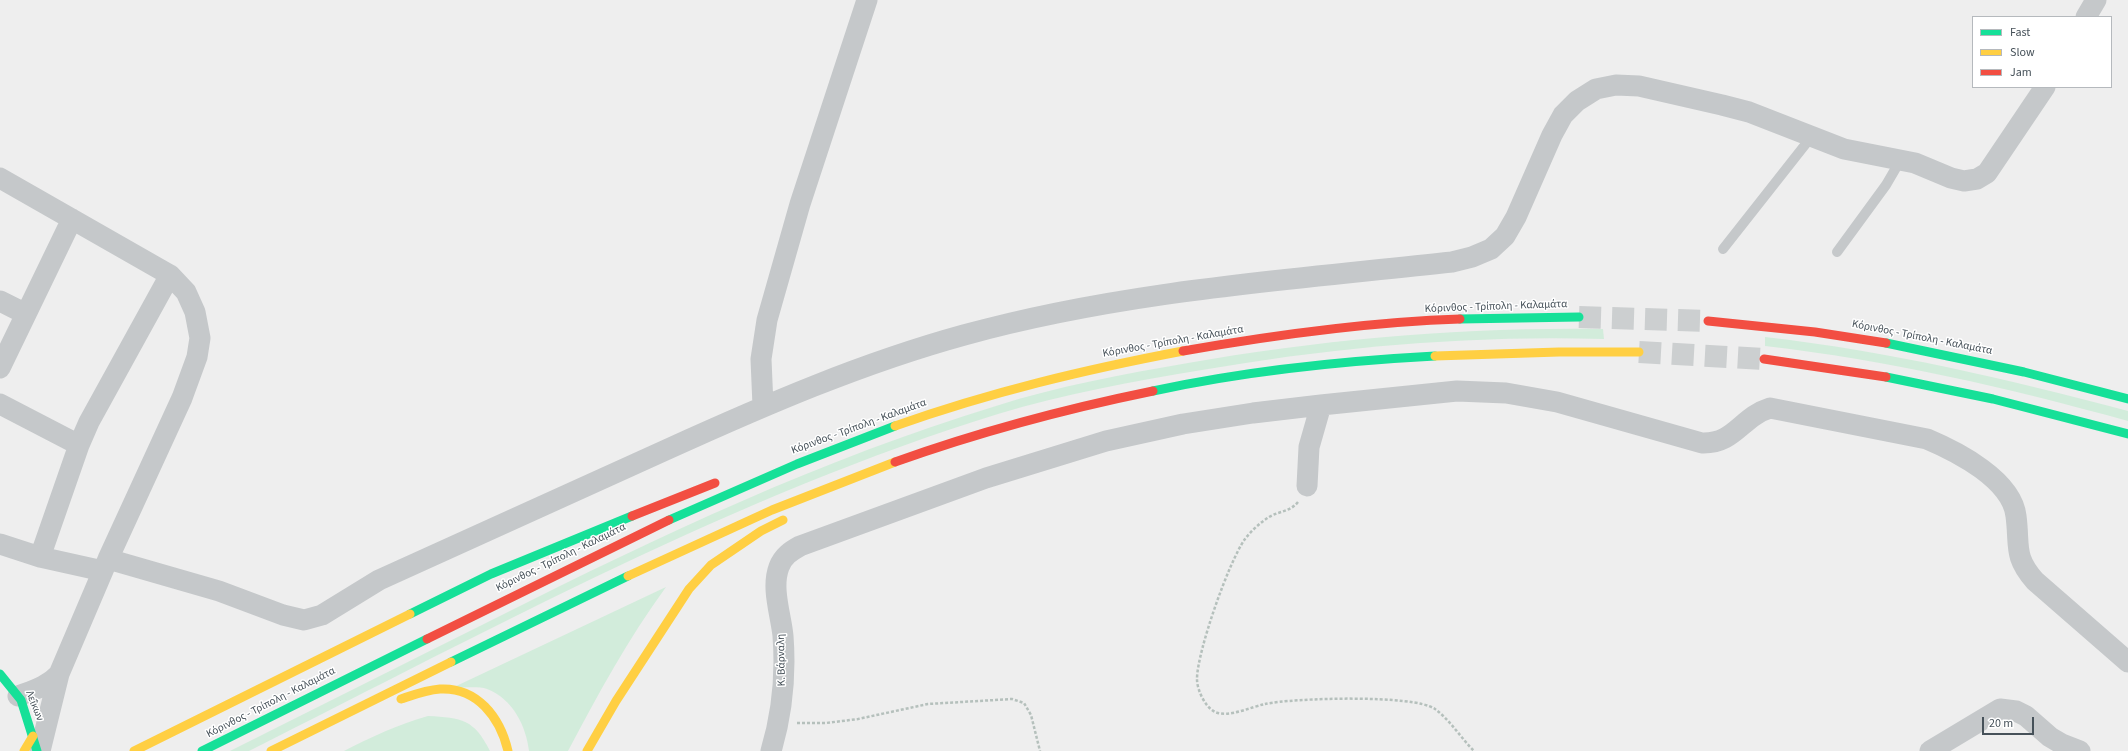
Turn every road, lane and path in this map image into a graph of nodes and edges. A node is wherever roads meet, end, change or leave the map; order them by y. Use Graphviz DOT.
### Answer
graph roads {
  1 [pos="867,0"];
  2 [pos="2096,0"];
  3 [pos="2087,16"];
  4 [pos="2044,88"];
  5 [pos="1812,136"];
  6 [pos="1900,161"];
  7 [pos="0,178"];
  8 [pos="72,219"];
  9 [pos="1723,249"];
  10 [pos="1837,252"];
  11 [pos="170,275"];
  12 [pos="0,301"];
  13 [pos="26,314"];
  14 [pos="1579,317"];
  15 [pos="1708,321"];
  16 [pos="1639,352"];
  17 [pos="1764,359"];
  18 [pos="0,368"];
  19 [pos="2128,399"];
  20 [pos="0,404"];
  21 [pos="1321,405"];
  22 [pos="763,406"];
  23 [pos="931,413"];
  24 [pos="2128,434"];
  25 [pos="825,443"];
  26 [pos="944,444"];
  27 [pos="79,445"];
  28 [pos="722,480"];
  29 [pos="1307,486"];
  30 [pos="840,494"];
  31 [pos="793,516"];
  32 [pos="0,544"];
  33 [pos="40,556"];
  34 [pos="105,565"];
  35 [pos="2128,662"];
  36 [pos="0,674"];
  37 [pos="59,674"];
  38 [pos="18,696"];
  39 [pos="778,725"];
  40 [pos="294,739"];
  41 [pos="37,746"];
  42 [pos="24,751"];
  43 [pos="134,751"];
  44 [pos="202,751"];
  45 [pos="271,751"];
  46 [pos="508,751"];
  47 [pos="587,751"];
  48 [pos="770,751"];
  49 [pos="1040,751"];
  50 [pos="1474,751"];
  51 [pos="1930,751"];
  52 [pos="2080,751"];
  1 -- 22 [label="street"];
  2 -- 3 [label="street"];
  4 -- 6 [label="street"];
  5 -- 6 [label="street"];
  5 -- 9 [label="lane"];
  5 -- 22 [label="street"];
  6 -- 10 [label="lane"];
  7 -- 8 [label="street"];
  8 -- 11 [label="street"];
  8 -- 13 [label="street"];
  11 -- 27 [label="street"];
  11 -- 34 [label="street"];
  12 -- 13 [label="street"];
  13 -- 18 [label="street"];
  14 -- 23 [label="main road, Κόρινθος - Τρίπολη - Καλαμάτα"];
  15 -- 19 [label="main road, Κόρινθος - Τρίπολη - Καλαμάτα"];
  16 -- 26 [label="main road"];
  17 -- 24 [label="main road"];
  20 -- 27 [label="street"];
  21 -- 29 [label="street"];
  21 -- 35 [label="street"];
  21 -- 39 [label="street, Κ. Βάρναλη"];
  22 -- 34 [label="street"];
  23 -- 25 [label="main road"];
  23 -- 44 [label="main road, Κόρινθος - Τρίπολη - Καλαμάτα"];
  26 -- 30 [label="main road"];
  26 -- 40 [label="main road"];
  27 -- 33 [label="street"];
  28 -- 43 [label="main road"];
  29 -- 50 [label="path"];
  31 -- 47 [label="main road"];
  32 -- 33 [label="street"];
  33 -- 34 [label="street"];
  34 -- 37 [label="street"];
  36 -- 38 [label="main road, Λεΐκων"];
  37 -- 38 [label="street"];
  37 -- 41 [label="street"];
  38 -- 41 [label="main road, Λεΐκων"];
  39 -- 48 [label="street, Κ. Βάρναλη"];
  39 -- 49 [label="path"];
  40 -- 45 [label="main road"];
  40 -- 46 [label="main road"];
  41 -- 42 [label="main road"];
  51 -- 52 [label="street"];
}
